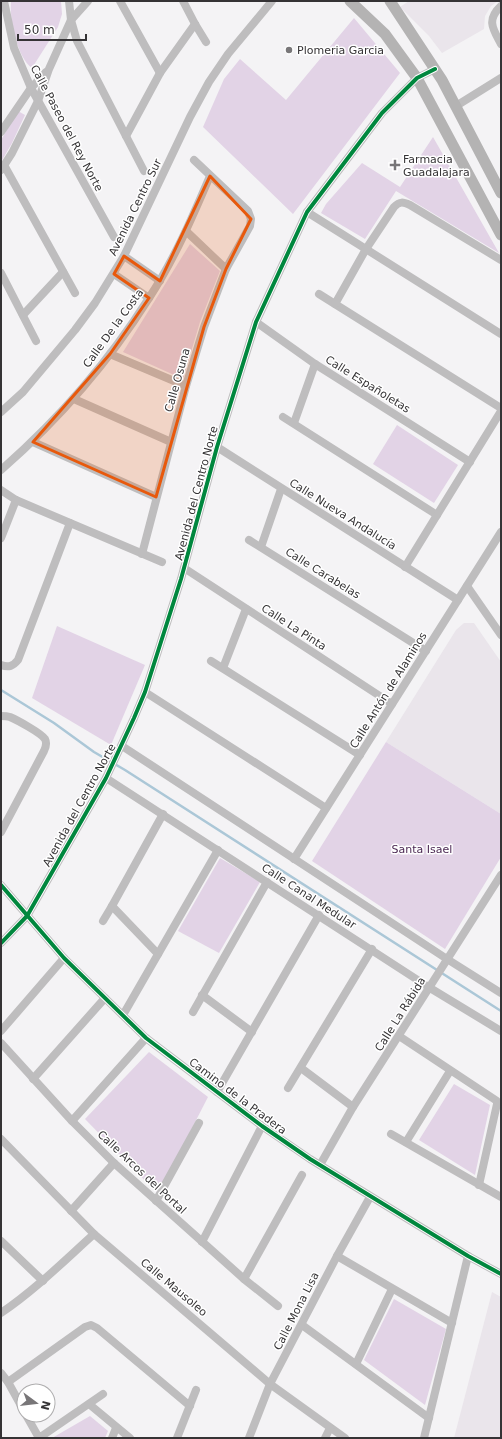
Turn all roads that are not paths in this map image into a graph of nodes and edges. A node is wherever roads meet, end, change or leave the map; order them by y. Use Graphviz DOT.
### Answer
graph roads {
  1 [pos="4,1"];
  2 [pos="69,1"];
  3 [pos="88,1"];
  4 [pos="120,1"];
  5 [pos="183,1"];
  6 [pos="272,1"];
  7 [pos="350,1"];
  8 [pos="390,1"];
  9 [pos="501,6"];
  10 [pos="71,20"];
  11 [pos="195,24"];
  12 [pos="206,42"];
  13 [pos="501,44"];
  14 [pos="50,69"];
  15 [pos="435,69"];
  16 [pos="160,73"];
  17 [pos="417,78"];
  18 [pos="501,78"];
  19 [pos="31,88"];
  20 [pos="38,101"];
  21 [pos="456,106"];
  22 [pos="1,132"];
  23 [pos="126,136"];
  24 [pos="194,160"];
  25 [pos="3,167"];
  26 [pos="144,171"];
  27 [pos="210,176"];
  28 [pos="501,192"];
  29 [pos="306,212"];
  30 [pos="186,232"];
  31 [pos="501,235"];
  32 [pos="114,238"];
  33 [pos="366,249"];
  34 [pos="124,256"];
  35 [pos="501,260"];
  36 [pos="226,268"];
  37 [pos="63,272"];
  38 [pos="1,273"];
  39 [pos="114,274"];
  40 [pos="160,280"];
  41 [pos="75,293"];
  42 [pos="319,294"];
  43 [pos="149,298"];
  44 [pos="335,304"];
  45 [pos="23,315"];
  46 [pos="256,322"];
  47 [pos="501,334"];
  48 [pos="36,341"];
  49 [pos="110,354"];
  50 [pos="315,364"];
  51 [pos="186,386"];
  52 [pos="74,399"];
  53 [pos="501,410"];
  54 [pos="1,412"];
  55 [pos="283,417"];
  56 [pos="294,423"];
  57 [pos="32,442"];
  58 [pos="171,442"];
  59 [pos="217,447"];
  60 [pos="470,462"];
  61 [pos="1,470"];
  62 [pos="281,488"];
  63 [pos="1,490"];
  64 [pos="156,497"];
  65 [pos="16,500"];
  66 [pos="437,514"];
  67 [pos="70,523"];
  68 [pos="501,532"];
  69 [pos="1,538"];
  70 [pos="249,540"];
  71 [pos="261,547"];
  72 [pos="142,554"];
  73 [pos="162,562"];
  74 [pos="405,567"];
  75 [pos="184,568"];
  76 [pos="467,586"];
  77 [pos="458,600"];
  78 [pos="246,609"];
  79 [pos="501,635"];
  80 [pos="426,651"];
  81 [pos="211,661"];
  82 [pos="2,665"];
  83 [pos="223,668"];
  84 [pos="145,692"];
  85 [pos="392,704"];
  86 [pos="1,716"];
  87 [pos="120,750"];
  88 [pos="360,755"];
  89 [pos="108,775"];
  90 [pos="326,808"];
  91 [pos="163,814"];
  92 [pos="1,832"];
  93 [pos="218,850"];
  94 [pos="294,859"];
  95 [pos="501,875"];
  96 [pos="267,882"];
  97 [pos="1,885"];
  98 [pos="112,906"];
  99 [pos="319,915"];
  100 [pos="27,916"];
  101 [pos="103,921"];
  102 [pos="1,943"];
  103 [pos="372,949"];
  104 [pos="158,954"];
  105 [pos="64,958"];
  106 [pos="447,959"];
  107 [pos="432,984"];
  108 [pos="501,992"];
  109 [pos="202,995"];
  110 [pos="105,998"];
  111 [pos="193,1012"];
  112 [pos="123,1015"];
  113 [pos="1,1031"];
  114 [pos="501,1031"];
  115 [pos="252,1032"];
  116 [pos="399,1036"];
  117 [pos="146,1038"];
  118 [pos="1,1043"];
  119 [pos="301,1068"];
  120 [pos="450,1070"];
  121 [pos="33,1079"];
  122 [pos="288,1088"];
  123 [pos="217,1092"];
  124 [pos="353,1107"];
  125 [pos="72,1121"];
  126 [pos="199,1123"];
  127 [pos="262,1126"];
  128 [pos="391,1134"];
  129 [pos="1,1139"];
  130 [pos="406,1142"];
  131 [pos="114,1163"];
  132 [pos="320,1166"];
  133 [pos="302,1175"];
  134 [pos="478,1185"];
  135 [pos="370,1197"];
  136 [pos="501,1197"];
  137 [pos="156,1201"];
  138 [pos="71,1211"];
  139 [pos="94,1234"];
  140 [pos="1,1241"];
  141 [pos="202,1242"];
  142 [pos="337,1256"];
  143 [pos="468,1256"];
  144 [pos="501,1274"];
  145 [pos="244,1280"];
  146 [pos="43,1281"];
  147 [pos="392,1289"];
  148 [pos="278,1306"];
  149 [pos="1,1313"];
  150 [pos="452,1323"];
  151 [pos="302,1325"];
  152 [pos="356,1364"];
  153 [pos="1,1373"];
  154 [pos="8,1382"];
  155 [pos="270,1384"];
  156 [pos="196,1390"];
  157 [pos="103,1394"];
  158 [pos="16,1396"];
  159 [pos="89,1404"];
  160 [pos="190,1406"];
  161 [pos="428,1418"];
  162 [pos="31,1423"];
  163 [pos="116,1428"];
  164 [pos="330,1428"];
  165 [pos="39,1438"];
  166 [pos="112,1438"];
  167 [pos="130,1438"];
  168 [pos="177,1438"];
  169 [pos="249,1438"];
  170 [pos="325,1438"];
  171 [pos="345,1438"];
  172 [pos="424,1438"];
  1 -- 19 [label="street, Calle Paseo del Rey Norte"];
  2 -- 10 [label="street"];
  3 -- 10 [label="street"];
  4 -- 16 [label="street"];
  5 -- 11 [label="street"];
  6 -- 34 [label="street, Avenida Centro Sur"];
  7 -- 17 [label="main road"];
  8 -- 15 [label="main road"];
  9 -- 13 [label="street"];
  10 -- 14 [label="street"];
  10 -- 23 [label="street"];
  11 -- 12 [label="street"];
  11 -- 16 [label="street"];
  14 -- 19 [label="street"];
  14 -- 20 [label="street"];
  15 -- 17 [label="street, Avenida del Centro Norte"];
  15 -- 21 [label="main road"];
  16 -- 23 [label="street"];
  17 -- 29 [label="street, Avenida del Centro Norte"];
  17 -- 31 [label="main road"];
  18 -- 21 [label="street"];
  19 -- 20 [label="street, Calle Paseo del Rey Norte"];
  19 -- 22 [label="street"];
  20 -- 25 [label="street"];
  20 -- 32 [label="street, Calle Paseo del Rey Norte"];
  21 -- 28 [label="main road"];
  23 -- 26 [label="street"];
  24 -- 27 [label="street"];
  25 -- 37 [label="street"];
  27 -- 30 [label="street, Calle De la Costa"];
  27 -- 36 [label="street, Calle Osuna"];
  29 -- 33 [label="street"];
  29 -- 46 [label="street, Avenida del Centro Norte"];
  30 -- 36 [label="street"];
  30 -- 40 [label="street, Calle De la Costa"];
  33 -- 35 [label="street"];
  33 -- 44 [label="street"];
  33 -- 47 [label="street"];
  34 -- 39 [label="street, Avenida Centro Sur"];
  34 -- 40 [label="street"];
  36 -- 51 [label="street, Calle Osuna"];
  37 -- 41 [label="street"];
  37 -- 45 [label="street"];
  38 -- 45 [label="street"];
  39 -- 43 [label="street"];
  39 -- 54 [label="street, Avenida Centro Sur"];
  40 -- 43 [label="street, Calle De la Costa"];
  42 -- 44 [label="street"];
  43 -- 49 [label="street, Calle De la Costa"];
  44 -- 53 [label="street"];
  45 -- 48 [label="street"];
  46 -- 50 [label="street, Calle Españoletas"];
  46 -- 59 [label="street, Avenida del Centro Norte"];
  49 -- 51 [label="street"];
  49 -- 52 [label="street, Calle De la Costa"];
  50 -- 56 [label="street"];
  50 -- 60 [label="street, Calle Españoletas"];
  51 -- 58 [label="street, Calle Osuna"];
  52 -- 57 [label="street, Calle De la Costa"];
  52 -- 58 [label="street"];
  53 -- 60 [label="street"];
  55 -- 56 [label="street"];
  56 -- 66 [label="street"];
  57 -- 61 [label="street, Calle De la Costa"];
  57 -- 64 [label="street"];
  58 -- 64 [label="street, Calle Osuna"];
  59 -- 62 [label="street, Calle Nueva Andalucía"];
  59 -- 75 [label="street, Avenida del Centro Norte"];
  60 -- 66 [label="street"];
  62 -- 71 [label="street"];
  62 -- 74 [label="street, Calle Nueva Andalucía"];
  63 -- 65 [label="street"];
  64 -- 72 [label="street, Calle Osuna"];
  65 -- 67 [label="street"];
  65 -- 69 [label="street"];
  66 -- 74 [label="street"];
  67 -- 72 [label="street"];
  67 -- 82 [label="street"];
  68 -- 76 [label="street, Calle Antón de Alaminos"];
  70 -- 71 [label="street, Calle Carabelas"];
  71 -- 80 [label="street, Calle Carabelas"];
  72 -- 73 [label="street"];
  74 -- 77 [label="street, Calle Nueva Andalucía"];
  75 -- 78 [label="street, Calle La Pinta"];
  75 -- 84 [label="street, Avenida del Centro Norte"];
  76 -- 77 [label="street, Calle Antón de Alaminos"];
  76 -- 79 [label="street"];
  77 -- 80 [label="street, Calle Antón de Alaminos"];
  78 -- 83 [label="street"];
  78 -- 85 [label="street, Calle La Pinta"];
  80 -- 85 [label="street, Calle Antón de Alaminos"];
  81 -- 83 [label="street"];
  83 -- 88 [label="street"];
  84 -- 87 [label="street, Avenida del Centro Norte"];
  84 -- 90 [label="street"];
  85 -- 88 [label="street, Calle Antón de Alaminos"];
  86 -- 92 [label="street"];
  87 -- 89 [label="street, Avenida del Centro Norte"];
  87 -- 94 [label="street, Calle Canal Medular"];
  88 -- 90 [label="street, Calle Antón de Alaminos"];
  89 -- 91 [label="street, Calle Canal Medular"];
  89 -- 100 [label="street, Avenida del Centro Norte"];
  90 -- 94 [label="street, Calle Antón de Alaminos"];
  91 -- 93 [label="street, Calle Canal Medular"];
  91 -- 98 [label="street"];
  93 -- 96 [label="street, Calle Canal Medular"];
  93 -- 104 [label="street"];
  94 -- 106 [label="street, Calle Canal Medular"];
  95 -- 106 [label="street, Calle La Rábida"];
  96 -- 99 [label="street, Calle Canal Medular"];
  96 -- 109 [label="street"];
  97 -- 100 [label="street, Camino de la Pradera"];
  98 -- 101 [label="street"];
  98 -- 104 [label="street"];
  99 -- 103 [label="street, Calle Canal Medular"];
  99 -- 115 [label="street"];
  100 -- 102 [label="street, Avenida del Centro Norte"];
  100 -- 105 [label="street, Camino de la Pradera"];
  103 -- 107 [label="street, Calle Canal Medular"];
  103 -- 119 [label="street"];
  104 -- 112 [label="street"];
  105 -- 110 [label="street, Camino de la Pradera"];
  105 -- 113 [label="street"];
  106 -- 107 [label="street, Calle La Rábida"];
  106 -- 108 [label="street, Calle Canal Medular"];
  107 -- 114 [label="street, Calle Canal Medular"];
  107 -- 116 [label="street, Calle La Rábida"];
  109 -- 111 [label="street"];
  109 -- 115 [label="street"];
  110 -- 112 [label="street, Camino de la Pradera"];
  110 -- 121 [label="street"];
  112 -- 117 [label="street, Camino de la Pradera"];
  115 -- 123 [label="street"];
  116 -- 120 [label="street"];
  116 -- 124 [label="street, Calle La Rábida"];
  117 -- 123 [label="street, Camino de la Pradera"];
  117 -- 125 [label="street"];
  118 -- 121 [label="street, Calle Arcos del Portal"];
  119 -- 122 [label="street"];
  119 -- 124 [label="street"];
  120 -- 130 [label="street"];
  120 -- 134 [label="street"];
  121 -- 125 [label="street, Calle Arcos del Portal"];
  123 -- 127 [label="street, Camino de la Pradera"];
  124 -- 132 [label="street, Calle La Rábida"];
  125 -- 131 [label="street, Calle Arcos del Portal"];
  126 -- 137 [label="street"];
  127 -- 132 [label="street, Camino de la Pradera"];
  127 -- 141 [label="street"];
  128 -- 130 [label="street"];
  129 -- 138 [label="street, Calle Mausoleo"];
  130 -- 134 [label="street"];
  131 -- 137 [label="street, Calle Arcos del Portal"];
  131 -- 138 [label="street"];
  132 -- 135 [label="street, Camino de la Pradera"];
  133 -- 145 [label="street"];
  134 -- 136 [label="street"];
  135 -- 142 [label="street, Calle Mona Lisa"];
  135 -- 143 [label="street, Camino de la Pradera"];
  137 -- 141 [label="street, Calle Arcos del Portal"];
  138 -- 139 [label="street, Calle Mausoleo"];
  139 -- 146 [label="street"];
  139 -- 155 [label="street, Calle Mausoleo"];
  140 -- 146 [label="street"];
  141 -- 145 [label="street, Calle Arcos del Portal"];
  142 -- 147 [label="street"];
  142 -- 151 [label="street, Calle Mona Lisa"];
  143 -- 144 [label="street, Camino de la Pradera"];
  143 -- 150 [label="street"];
  145 -- 148 [label="street, Calle Arcos del Portal"];
  146 -- 149 [label="street"];
  147 -- 150 [label="street"];
  147 -- 152 [label="street"];
  150 -- 161 [label="street"];
  151 -- 152 [label="street"];
  151 -- 155 [label="street, Calle Mona Lisa"];
  152 -- 161 [label="street"];
  153 -- 154 [label="street"];
  154 -- 158 [label="street"];
  154 -- 160 [label="street"];
  155 -- 164 [label="street, Calle Mausoleo"];
  155 -- 169 [label="street, Calle Mona Lisa"];
  156 -- 160 [label="street"];
  157 -- 159 [label="street"];
  159 -- 163 [label="street"];
  159 -- 165 [label="street"];
  160 -- 168 [label="street"];
  161 -- 172 [label="street"];
  162 -- 165 [label="street"];
  163 -- 166 [label="street"];
  163 -- 167 [label="street"];
  164 -- 170 [label="street"];
  164 -- 171 [label="street, Calle Mausoleo"];
}
